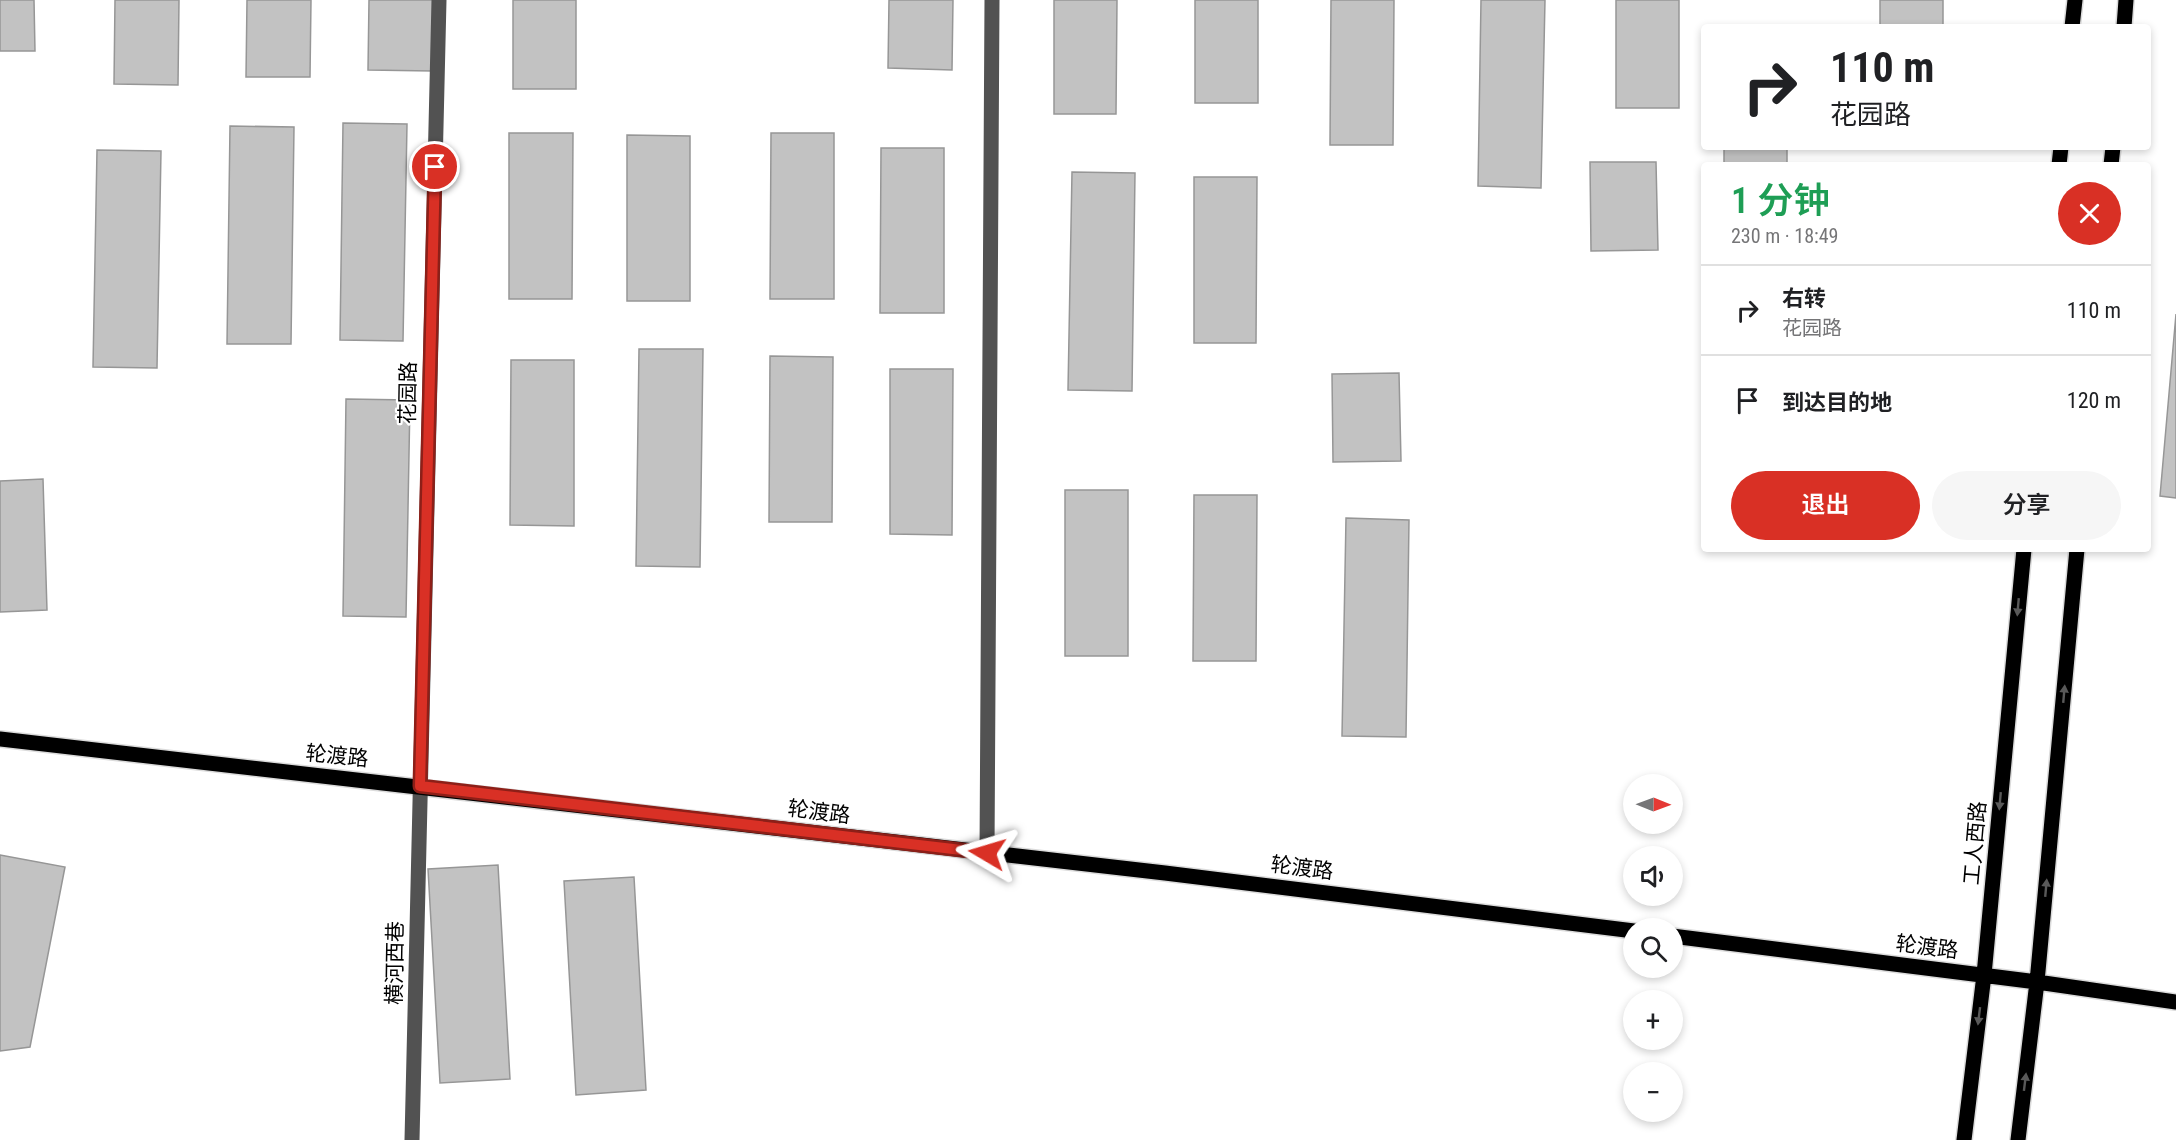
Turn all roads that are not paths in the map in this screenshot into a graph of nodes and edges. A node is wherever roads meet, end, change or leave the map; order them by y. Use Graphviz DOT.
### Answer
graph roads {
  1 [pos="439,0"];
  2 [pos="992,0"];
  3 [pos="2075,0"];
  4 [pos="2126,0"];
  5 [pos="2072,24"];
  6 [pos="2124,24"];
  7 [pos="2024,552"];
  8 [pos="2077,552"];
  9 [pos="0,739"];
  10 [pos="420,786"];
  11 [pos="987,853"];
  12 [pos="1623,930"];
  13 [pos="1683,937"];
  14 [pos="1984,975"];
  15 [pos="2037,982"];
  16 [pos="2176,1002"];
  17 [pos="412,1140"];
  18 [pos="1964,1140"];
  19 [pos="2018,1140"];
  1 -- 10 [label="street, 花园路"];
  2 -- 11 [label="street"];
  3 -- 5 [label="main road"];
  4 -- 6 [label="main road"];
  7 -- 14 [label="main road, 工人西路, one-way"];
  15 -- 8 [label="main road, one-way"];
  9 -- 10 [label="main road, 轮渡路"];
  10 -- 11 [label="main road, 轮渡路"];
  10 -- 17 [label="street, 横河西巷"];
  11 -- 12 [label="main road, 轮渡路"];
  13 -- 14 [label="main road, 轮渡路"];
  14 -- 15 [label="main road, 轮渡路"];
  14 -- 18 [label="main road, 工人西路, one-way"];
  15 -- 16 [label="main road, 轮渡路"];
  19 -- 15 [label="main road, one-way"];
}
